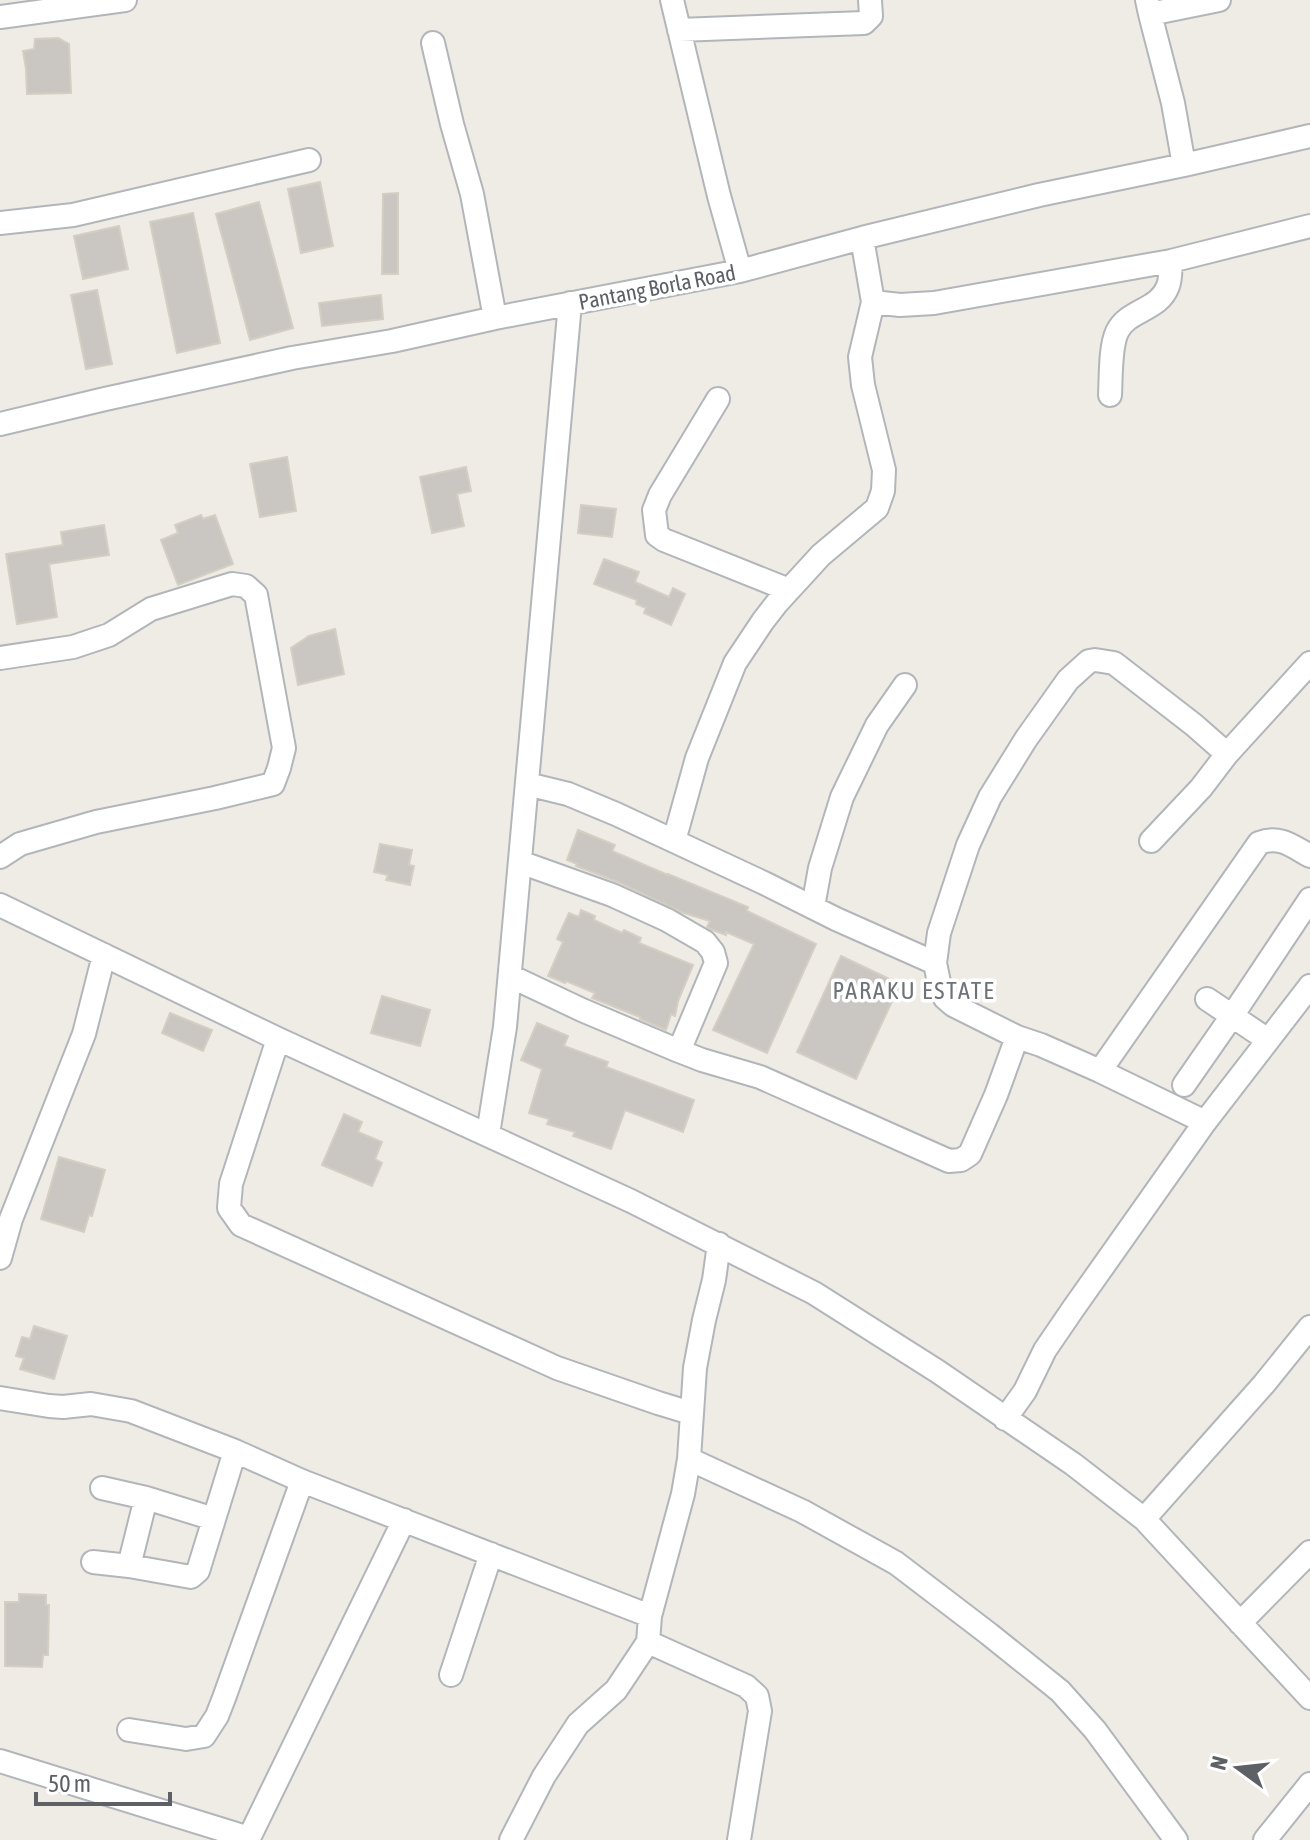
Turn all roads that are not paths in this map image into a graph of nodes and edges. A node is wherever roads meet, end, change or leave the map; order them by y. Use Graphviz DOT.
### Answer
graph roads {
  1 [pos="125,0"];
  2 [pos="672,0"];
  3 [pos="870,0"];
  4 [pos="1219,0"];
  5 [pos="1148,7"];
  6 [pos="0,17"];
  7 [pos="679,30"];
  8 [pos="433,43"];
  9 [pos="1310,136"];
  10 [pos="309,160"];
  11 [pos="1184,165"];
  12 [pos="0,223"];
  13 [pos="1310,226"];
  14 [pos="862,238"];
  15 [pos="1171,261"];
  16 [pos="740,271"];
  17 [pos="873,302"];
  18 [pos="570,303"];
  19 [pos="495,318"];
  20 [pos="1110,395"];
  21 [pos="718,399"];
  22 [pos="0,424"];
  23 [pos="789,590"];
  24 [pos="0,658"];
  25 [pos="1307,671"];
  26 [pos="905,685"];
  27 [pos="1227,754"];
  28 [pos="527,784"];
  29 [pos="674,841"];
  30 [pos="1151,841"];
  31 [pos="1310,856"];
  32 [pos="0,857"];
  33 [pos="520,862"];
  34 [pos="1310,899"];
  35 [pos="0,905"];
  36 [pos="813,907"];
  37 [pos="104,955"];
  38 [pos="935,963"];
  39 [pos="510,976"];
  40 [pos="1310,986"];
  41 [pos="1207,999"];
  42 [pos="1232,1016"];
  43 [pos="1017,1037"];
  44 [pos="278,1039"];
  45 [pos="1268,1040"];
  46 [pos="679,1051"];
  47 [pos="1100,1071"];
  48 [pos="1184,1085"];
  49 [pos="1205,1122"];
  50 [pos="488,1134"];
  51 [pos="719,1244"];
  52 [pos="0,1258"];
  53 [pos="1310,1327"];
  54 [pos="0,1398"];
  55 [pos="691,1413"];
  56 [pos="1005,1419"];
  57 [pos="235,1451"];
  58 [pos="689,1459"];
  59 [pos="302,1481"];
  60 [pos="102,1488"];
  61 [pos="146,1498"];
  62 [pos="214,1519"];
  63 [pos="1144,1519"];
  64 [pos="404,1520"];
  65 [pos="1310,1552"];
  66 [pos="491,1554"];
  67 [pos="93,1562"];
  68 [pos="129,1566"];
  69 [pos="650,1616"];
  70 [pos="1240,1623"];
  71 [pos="648,1642"];
  72 [pos="451,1675"];
  73 [pos="1310,1698"];
  74 [pos="129,1730"];
  75 [pos="0,1761"];
  76 [pos="1310,1784"];
  77 [pos="248,1839"];
  78 [pos="511,1840"];
  79 [pos="739,1840"];
  80 [pos="1176,1840"];
  81 [pos="1265,1840"];
  1 -- 6 [label="street"];
  2 -- 7 [label="street"];
  3 -- 7 [label="street"];
  4 -- 5 [label="street"];
  5 -- 11 [label="street"];
  7 -- 16 [label="street"];
  8 -- 19 [label="street"];
  9 -- 11 [label="street, Pantang Borla Road"];
  10 -- 12 [label="street"];
  11 -- 14 [label="street, Pantang Borla Road"];
  13 -- 15 [label="street"];
  14 -- 16 [label="street, Pantang Borla Road"];
  14 -- 17 [label="street"];
  15 -- 17 [label="street"];
  15 -- 20 [label="street"];
  16 -- 18 [label="street, Pantang Borla Road"];
  17 -- 23 [label="street"];
  18 -- 19 [label="street, Pantang Borla Road"];
  18 -- 28 [label="street"];
  19 -- 22 [label="street, Pantang Borla Road"];
  21 -- 23 [label="street"];
  23 -- 29 [label="street"];
  24 -- 32 [label="street"];
  25 -- 27 [label="street"];
  26 -- 36 [label="street"];
  27 -- 30 [label="street"];
  27 -- 38 [label="street"];
  28 -- 29 [label="street"];
  28 -- 33 [label="street"];
  29 -- 36 [label="street"];
  31 -- 47 [label="street"];
  33 -- 39 [label="street"];
  33 -- 46 [label="street"];
  34 -- 42 [label="street"];
  35 -- 37 [label="street"];
  36 -- 38 [label="street"];
  37 -- 44 [label="street"];
  37 -- 52 [label="street"];
  38 -- 43 [label="street"];
  39 -- 46 [label="street"];
  39 -- 50 [label="street"];
  40 -- 45 [label="street"];
  41 -- 42 [label="street"];
  42 -- 45 [label="street"];
  42 -- 48 [label="street"];
  43 -- 46 [label="street"];
  43 -- 47 [label="street"];
  44 -- 50 [label="street"];
  44 -- 55 [label="street"];
  45 -- 49 [label="street"];
  47 -- 49 [label="street"];
  49 -- 56 [label="street"];
  50 -- 51 [label="street"];
  51 -- 55 [label="street"];
  51 -- 56 [label="street"];
  53 -- 63 [label="street"];
  54 -- 57 [label="street"];
  55 -- 58 [label="street"];
  56 -- 63 [label="street"];
  57 -- 59 [label="street"];
  57 -- 62 [label="street"];
  58 -- 69 [label="street"];
  58 -- 80 [label="street"];
  59 -- 64 [label="street"];
  59 -- 74 [label="street"];
  60 -- 61 [label="street"];
  61 -- 62 [label="street"];
  61 -- 68 [label="street"];
  62 -- 68 [label="street"];
  63 -- 70 [label="street"];
  64 -- 66 [label="street"];
  64 -- 77 [label="street"];
  65 -- 70 [label="street"];
  66 -- 69 [label="street"];
  66 -- 72 [label="street"];
  67 -- 68 [label="street"];
  69 -- 71 [label="street"];
  70 -- 73 [label="street"];
  71 -- 78 [label="street"];
  71 -- 79 [label="street"];
  75 -- 77 [label="street"];
  76 -- 81 [label="street"];
}
